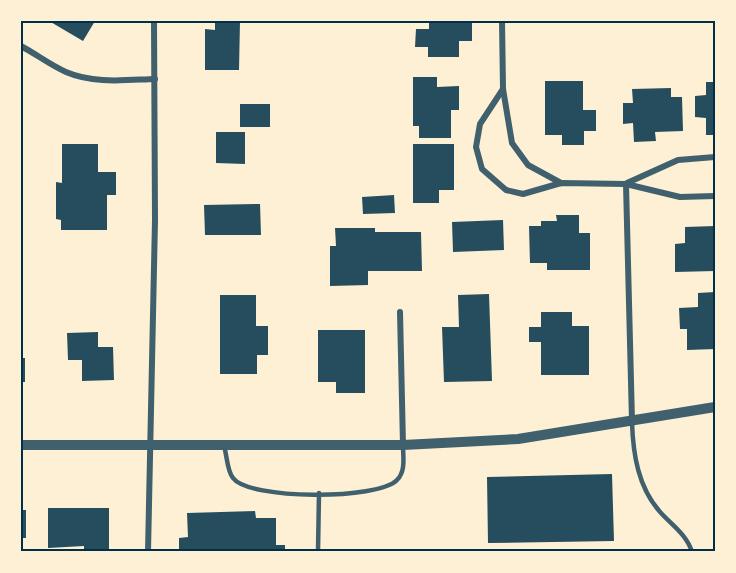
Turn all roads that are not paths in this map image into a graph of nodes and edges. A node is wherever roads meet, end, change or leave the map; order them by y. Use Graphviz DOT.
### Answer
graph roads {
  1 [pos="154,21"];
  2 [pos="502,21"];
  3 [pos="21,46"];
  4 [pos="155,79"];
  5 [pos="503,89"];
  6 [pos="715,157"];
  7 [pos="561,183"];
  8 [pos="626,184"];
  9 [pos="715,196"];
  10 [pos="400,312"];
  11 [pos="715,407"];
  12 [pos="632,422"];
  13 [pos="224,444"];
  14 [pos="21,445"];
  15 [pos="148,445"];
  16 [pos="403,445"];
  17 [pos="319,494"];
  18 [pos="148,552"];
  19 [pos="318,552"];
  20 [pos="692,552"];
  1 -- 4 [label="street"];
  2 -- 5 [label="street"];
  3 -- 4 [label="street"];
  4 -- 15 [label="street"];
  5 -- 7 [label="street"];
  5 -- 7 [label="street"];
  6 -- 8 [label="street"];
  7 -- 8 [label="street"];
  8 -- 9 [label="street"];
  8 -- 12 [label="street"];
  10 -- 16 [label="street"];
  11 -- 12 [label="street"];
  12 -- 16 [label="street"];
  12 -- 20 [label="lane"];
  13 -- 15 [label="street"];
  13 -- 16 [label="street"];
  13 -- 17 [label="lane"];
  14 -- 15 [label="street"];
  15 -- 18 [label="street"];
  16 -- 17 [label="lane"];
  17 -- 19 [label="lane"];
}
